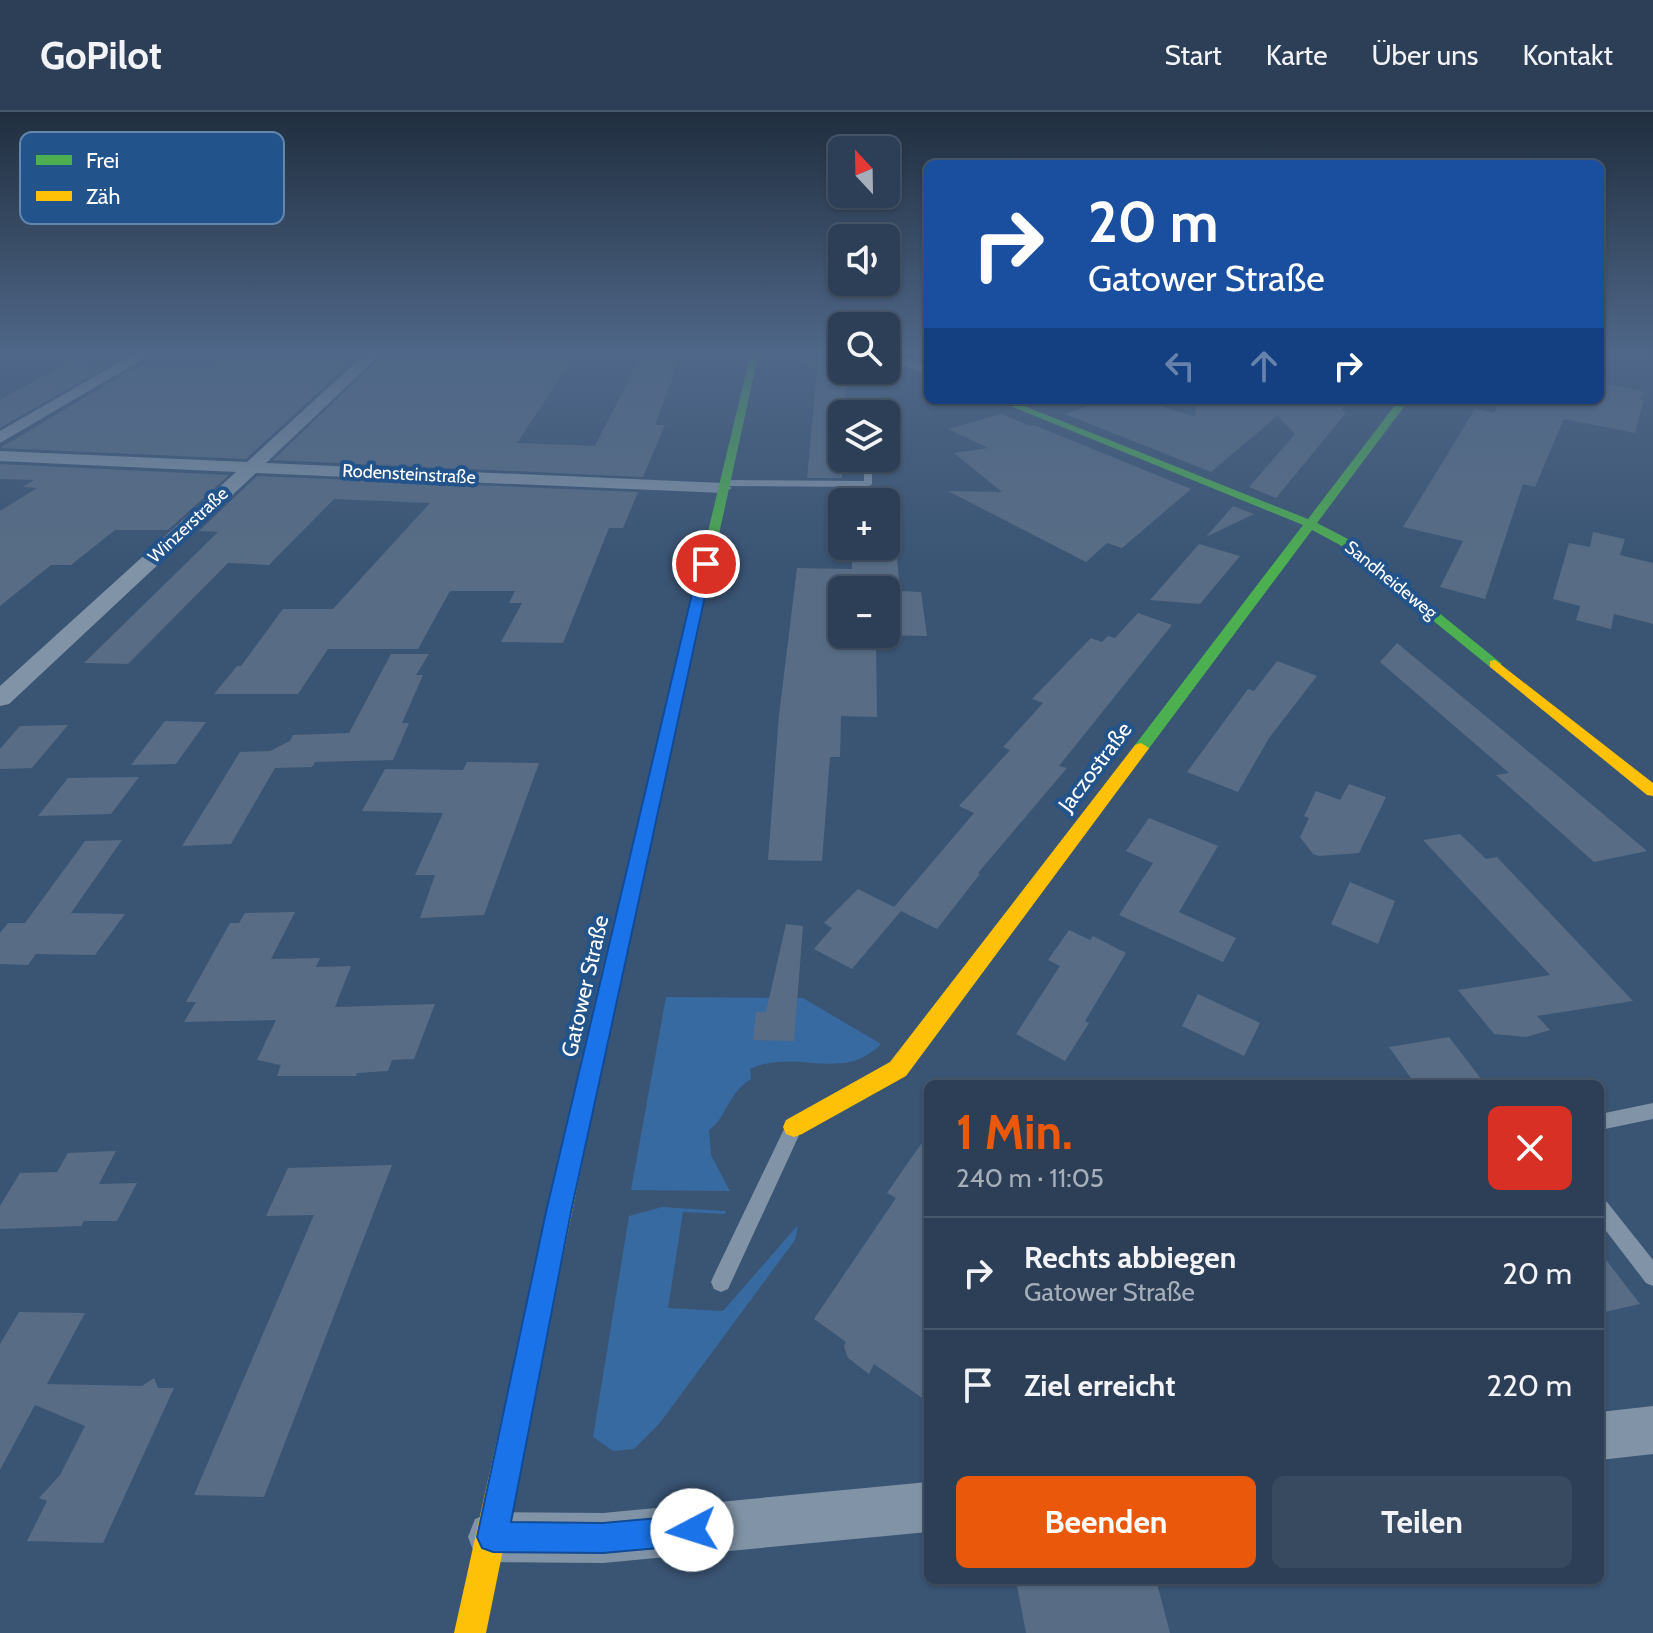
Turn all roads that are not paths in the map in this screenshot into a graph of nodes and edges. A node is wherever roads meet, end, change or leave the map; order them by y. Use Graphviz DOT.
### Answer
graph roads {
  1 [pos="26,423"];
  2 [pos="299,423"];
  3 [pos="738,423"];
  4 [pos="1058,423"];
  5 [pos="1387,423"];
  6 [pos="0,438"];
  7 [pos="0,456"];
  8 [pos="252,467"];
  9 [pos="868,472"];
  10 [pos="724,485"];
  11 [pos="1310,524"];
  12 [pos="0,699"];
  13 [pos="1653,791"];
  14 [pos="1653,1111"];
  15 [pos="1604,1121"];
  16 [pos="794,1127"];
  17 [pos="1604,1213"];
  18 [pos="1653,1276"];
  19 [pos="721,1282"];
  20 [pos="1653,1430"];
  21 [pos="1604,1436"];
  22 [pos="924,1507"];
  23 [pos="493,1537"];
  24 [pos="470,1633"];
  1 -- 6 [label="street"];
  2 -- 8 [label="street, Winzerstraße"];
  3 -- 10 [label="street, Gatower Straße"];
  4 -- 11 [label="street, Sandheideweg"];
  5 -- 11 [label="street, Jaczostraße"];
  7 -- 8 [label="street, Rodensteinstraße"];
  8 -- 10 [label="street, Rodensteinstraße"];
  8 -- 12 [label="street, Winzerstraße"];
  9 -- 10 [label="lane"];
  10 -- 23 [label="street, Gatower Straße"];
  11 -- 13 [label="street, Sandheideweg"];
  11 -- 16 [label="street, Jaczostraße"];
  14 -- 15 [label="lane"];
  16 -- 19 [label="lane"];
  17 -- 18 [label="lane"];
  20 -- 21 [label="street"];
  22 -- 23 [label="street"];
  23 -- 24 [label="street, Gatower Straße"];
}
